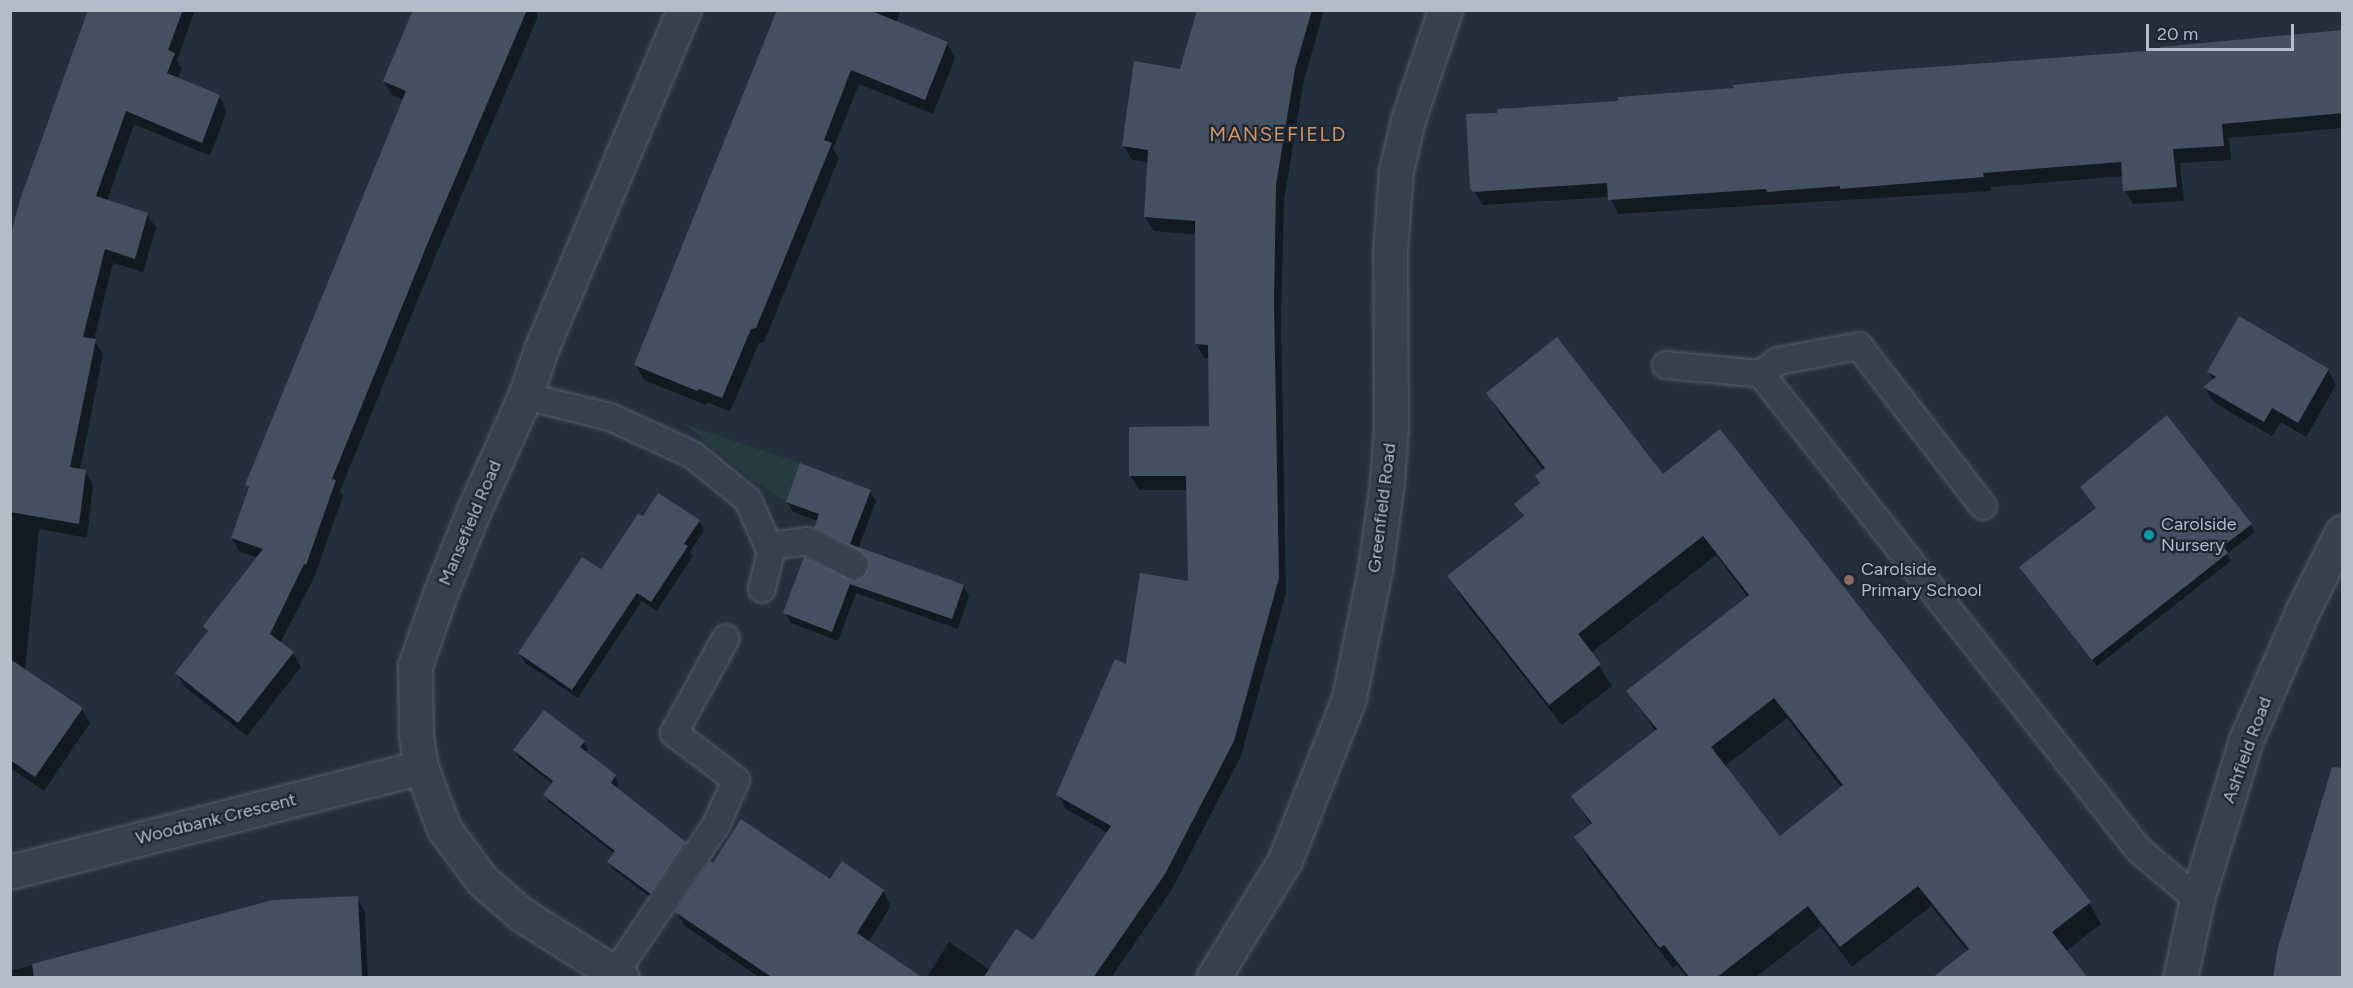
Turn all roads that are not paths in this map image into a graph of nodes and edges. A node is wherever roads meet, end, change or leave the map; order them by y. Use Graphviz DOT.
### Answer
graph roads {
  1 [pos="684,10"];
  2 [pos="1444,10"];
  3 [pos="1666,365"];
  4 [pos="1761,374"];
  5 [pos="525,396"];
  6 [pos="1983,506"];
  7 [pos="2343,532"];
  8 [pos="768,546"];
  9 [pos="854,566"];
  10 [pos="762,589"];
  11 [pos="726,638"];
  12 [pos="421,767"];
  13 [pos="10,872"];
  14 [pos="2197,899"];
  15 [pos="618,975"];
  16 [pos="1213,978"];
  17 [pos="2180,978"];
  1 -- 5 [label="street, Mansefield Road"];
  2 -- 16 [label="street, Greenfield Road"];
  3 -- 4 [label="lane"];
  4 -- 6 [label="lane"];
  4 -- 14 [label="lane"];
  5 -- 8 [label="lane"];
  5 -- 12 [label="street, Mansefield Road"];
  7 -- 14 [label="street, Ashfield Road"];
  8 -- 9 [label="lane"];
  8 -- 10 [label="lane"];
  11 -- 15 [label="lane"];
  12 -- 13 [label="street, Woodbank Crescent"];
  12 -- 15 [label="street, Mansefield Road"];
  14 -- 17 [label="street, Ashfield Road"];
}
